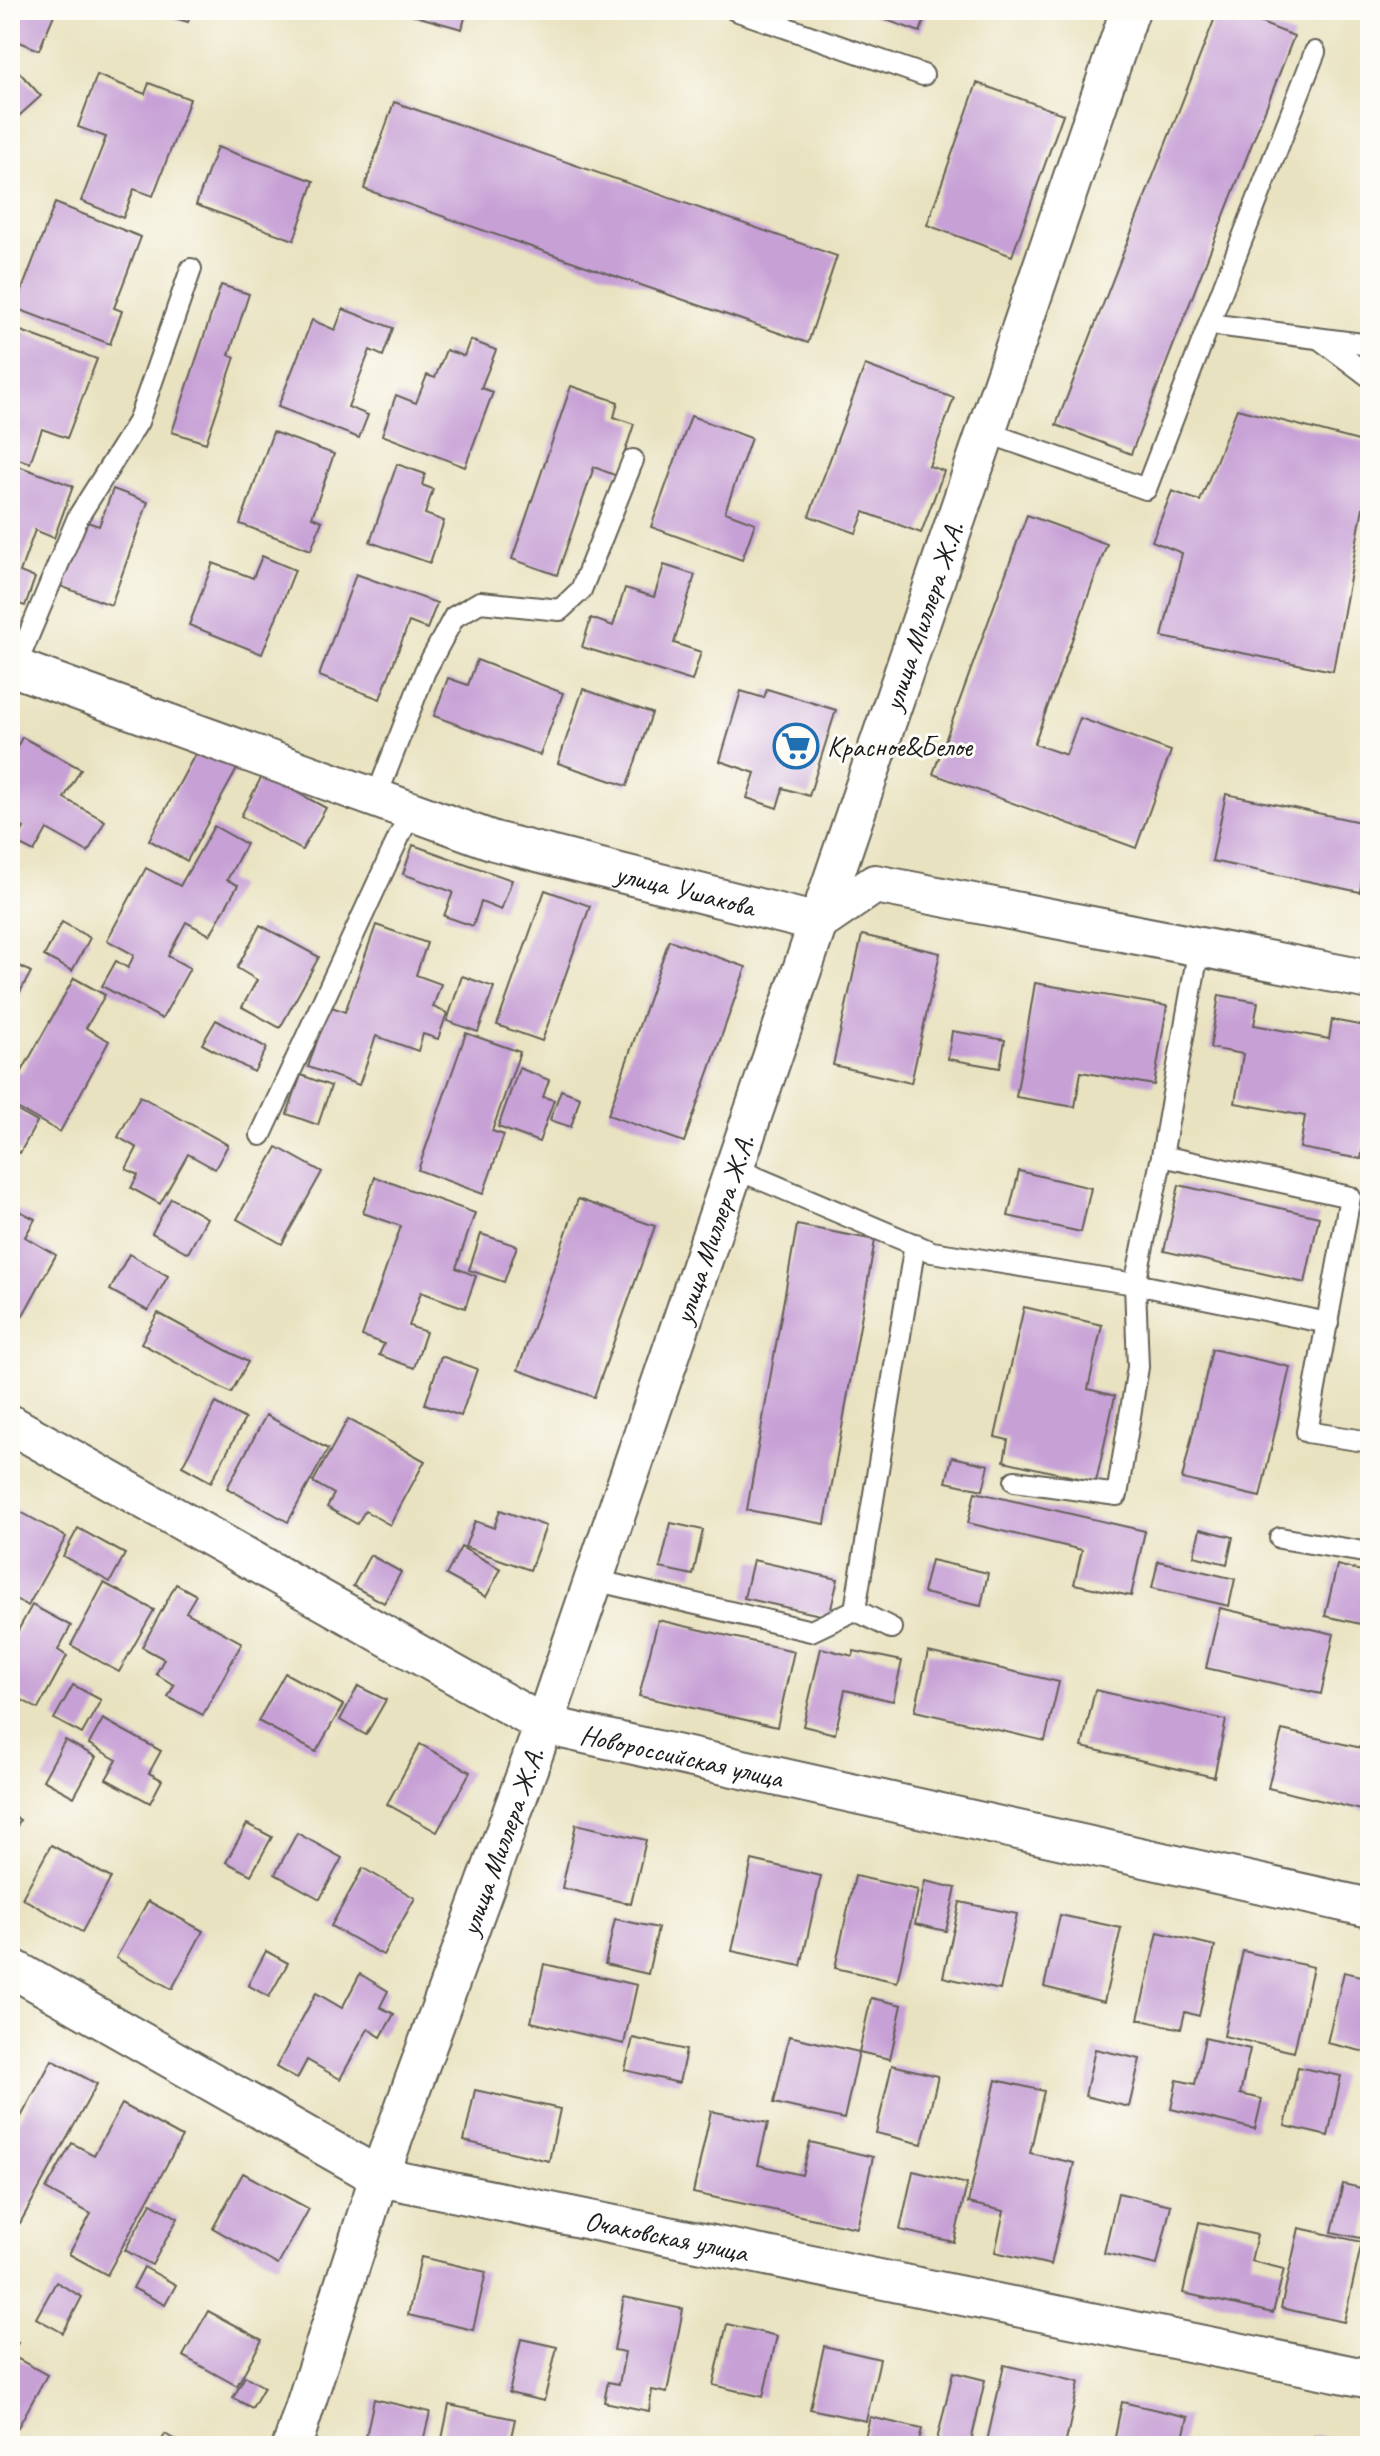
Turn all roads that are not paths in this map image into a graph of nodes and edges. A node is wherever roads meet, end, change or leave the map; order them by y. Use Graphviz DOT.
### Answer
graph roads {
  1 [pos="735,10"];
  2 [pos="1130,10"];
  3 [pos="1315,52"];
  4 [pos="923,75"];
  5 [pos="191,269"];
  6 [pos="1209,324"];
  7 [pos="1318,338"];
  8 [pos="1370,345"];
  9 [pos="1370,377"];
  10 [pos="986,432"];
  11 [pos="633,460"];
  12 [pos="13,667"];
  13 [pos="376,798"];
  14 [pos="411,811"];
  15 [pos="818,923"];
  16 [pos="1199,947"];
  17 [pos="1370,980"];
  18 [pos="261,1135"];
  19 [pos="1162,1156"];
  20 [pos="734,1168"];
  21 [pos="915,1244"];
  22 [pos="1135,1284"];
  23 [pos="1328,1323"];
  24 [pos="10,1424"];
  25 [pos="1370,1442"];
  26 [pos="1015,1481"];
  27 [pos="1280,1538"];
  28 [pos="1370,1553"];
  29 [pos="594,1580"];
  30 [pos="855,1610"];
  31 [pos="891,1628"];
  32 [pos="544,1725"];
  33 [pos="1370,1908"];
  34 [pos="10,1967"];
  35 [pos="379,2177"];
  36 [pos="1370,2379"];
  37 [pos="292,2446"];
  1 -- 4 [label="lane"];
  2 -- 10 [label="street, улица Миллера Ж.А."];
  3 -- 6 [label="lane"];
  5 -- 12 [label="lane"];
  6 -- 7 [label="lane"];
  6 -- 10 [label="lane"];
  7 -- 8 [label="lane"];
  7 -- 9 [label="lane"];
  10 -- 15 [label="street, улица Миллера Ж.А."];
  11 -- 13 [label="lane"];
  12 -- 13 [label="street, улица Ушакова"];
  13 -- 14 [label="street, улица Ушакова"];
  14 -- 15 [label="street, улица Ушакова"];
  14 -- 18 [label="lane"];
  15 -- 16 [label="street"];
  15 -- 20 [label="street, улица Миллера Ж.А."];
  16 -- 17 [label="street"];
  16 -- 19 [label="lane"];
  19 -- 22 [label="lane"];
  19 -- 23 [label="lane"];
  20 -- 21 [label="lane"];
  20 -- 29 [label="street, улица Миллера Ж.А."];
  21 -- 22 [label="lane"];
  21 -- 30 [label="lane"];
  22 -- 23 [label="lane"];
  22 -- 26 [label="lane"];
  23 -- 25 [label="lane"];
  24 -- 32 [label="street, Новороссийская улица"];
  27 -- 28 [label="lane"];
  29 -- 30 [label="lane"];
  29 -- 32 [label="street, улица Миллера Ж.А."];
  30 -- 31 [label="lane"];
  32 -- 33 [label="street, Новороссийская улица"];
  32 -- 35 [label="street, улица Миллера Ж.А."];
  34 -- 35 [label="street, Очаковская улица"];
  35 -- 36 [label="street, Очаковская улица"];
  35 -- 37 [label="street, улица Миллера Ж.А."];
}
